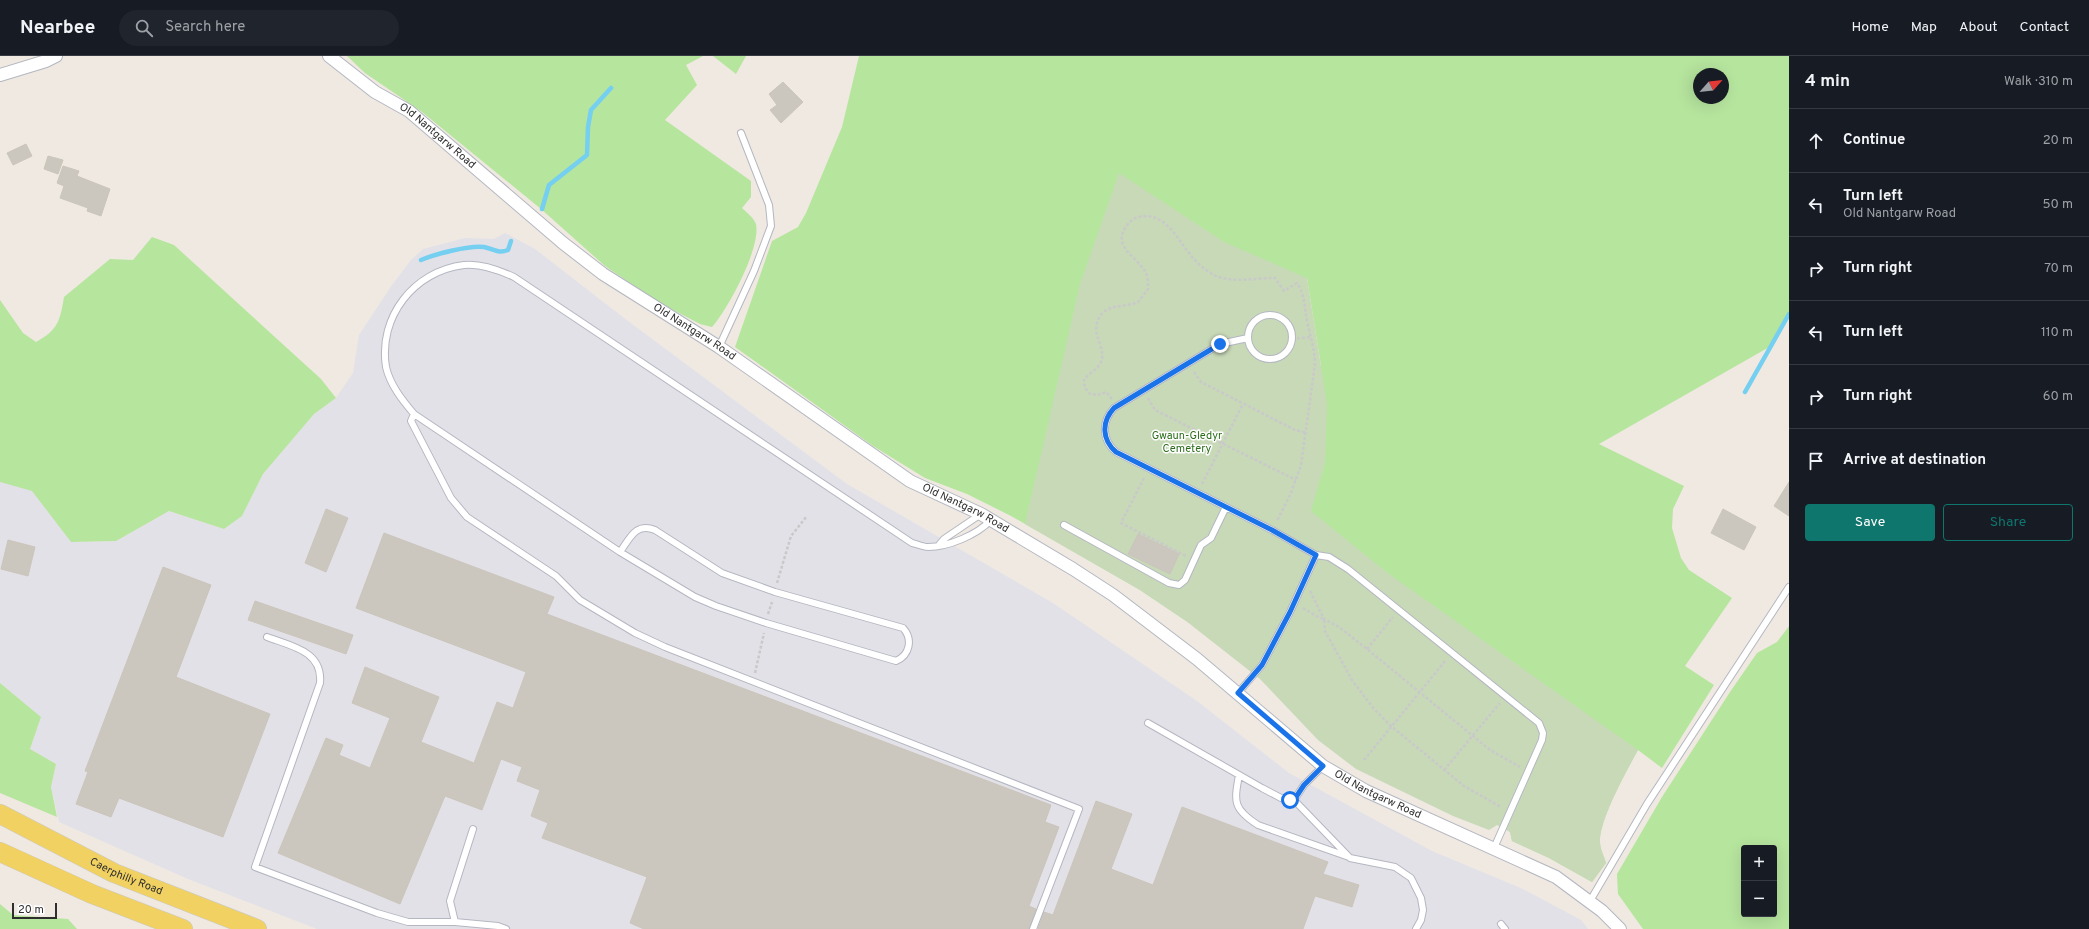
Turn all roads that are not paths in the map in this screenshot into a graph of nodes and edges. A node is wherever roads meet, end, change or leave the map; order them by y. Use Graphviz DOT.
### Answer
graph roads {
  1 [pos="56,56"];
  2 [pos="329,56"];
  3 [pos="0,75"];
  4 [pos="741,133"];
  5 [pos="1248,338"];
  6 [pos="719,347"];
  7 [pos="414,414"];
  8 [pos="1226,507"];
  9 [pos="986,517"];
  10 [pos="1064,525"];
  11 [pos="939,545"];
  12 [pos="620,552"];
  13 [pos="1316,555"];
  14 [pos="1789,587"];
  15 [pos="267,637"];
  16 [pos="1238,693"];
  17 [pos="1148,723"];
  18 [pos="1323,766"];
  19 [pos="1239,775"];
  20 [pos="1294,800"];
  21 [pos="0,814"];
  22 [pos="473,829"];
  23 [pos="1494,848"];
  24 [pos="0,852"];
  25 [pos="1350,858"];
  26 [pos="1590,901"];
  27 [pos="455,922"];
  28 [pos="183,929"];
  29 [pos="257,929"];
  30 [pos="506,929"];
  31 [pos="1033,929"];
  32 [pos="1416,929"];
  33 [pos="1620,929"];
  1 -- 3 [label="street"];
  2 -- 6 [label="street, Old Nantgarw Road"];
  4 -- 6 [label="lane"];
  5 -- 5 [label="lane"];
  5 -- 8 [label="lane"];
  6 -- 9 [label="street, Old Nantgarw Road"];
  7 -- 11 [label="lane"];
  7 -- 12 [label="lane"];
  7 -- 31 [label="lane"];
  8 -- 10 [label="lane"];
  8 -- 13 [label="lane"];
  9 -- 11 [label="lane"];
  9 -- 11 [label="lane"];
  9 -- 16 [label="street, Old Nantgarw Road"];
  12 -- 12 [label="lane"];
  13 -- 16 [label="lane"];
  13 -- 23 [label="lane"];
  14 -- 26 [label="lane"];
  15 -- 27 [label="lane"];
  16 -- 18 [label="street, Old Nantgarw Road"];
  17 -- 19 [label="lane"];
  18 -- 20 [label="lane"];
  18 -- 23 [label="street, Old Nantgarw Road"];
  19 -- 20 [label="lane"];
  19 -- 25 [label="lane"];
  20 -- 25 [label="lane"];
  21 -- 29 [label="main road, Caerphilly Road"];
  22 -- 27 [label="lane"];
  23 -- 26 [label="street, Old Nantgarw Road"];
  24 -- 28 [label="main road"];
  25 -- 32 [label="lane"];
  26 -- 33 [label="street, Old Nantgarw Road"];
  27 -- 30 [label="lane"];
}
